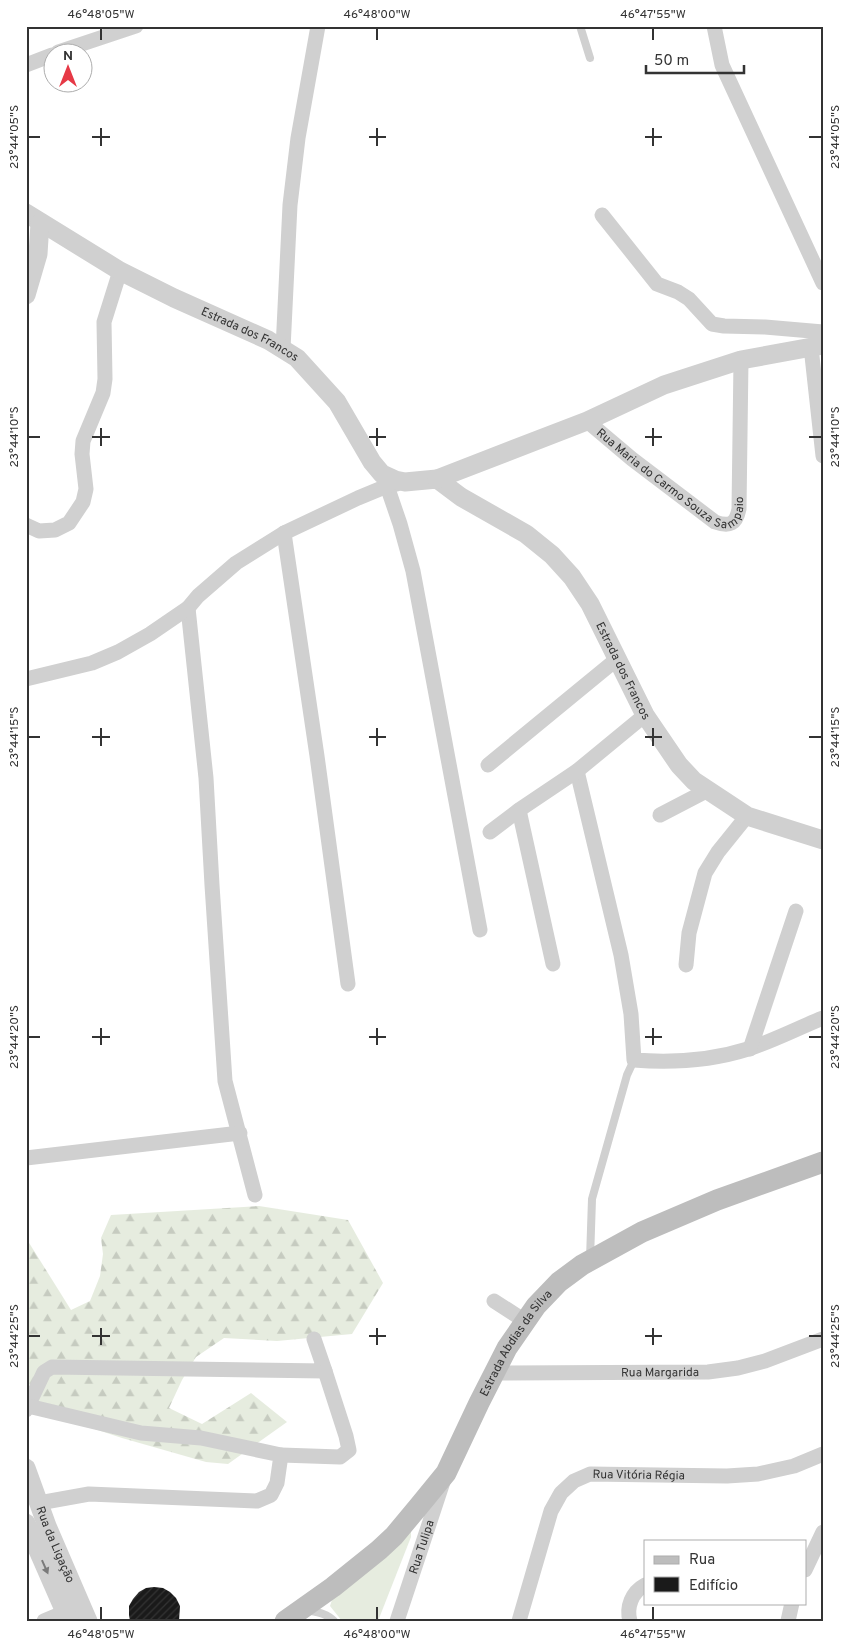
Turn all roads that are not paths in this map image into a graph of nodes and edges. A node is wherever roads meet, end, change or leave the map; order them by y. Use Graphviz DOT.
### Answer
graph roads {
  1 [pos="136,26"];
  2 [pos="318,26"];
  3 [pos="580,26"];
  4 [pos="714,26"];
  5 [pos="88,42"];
  6 [pos="590,58"];
  7 [pos="42,59"];
  8 [pos="26,65"];
  9 [pos="602,215"];
  10 [pos="33,218"];
  11 [pos="120,271"];
  12 [pos="823,283"];
  13 [pos="26,295"];
  14 [pos="823,332"];
  15 [pos="817,346"];
  16 [pos="283,350"];
  17 [pos="741,360"];
  18 [pos="586,420"];
  19 [pos="823,456"];
  20 [pos="437,479"];
  21 [pos="396,484"];
  22 [pos="26,525"];
  23 [pos="284,533"];
  24 [pos="188,608"];
  25 [pos="617,659"];
  26 [pos="26,679"];
  27 [pos="645,715"];
  28 [pos="488,765"];
  29 [pos="577,771"];
  30 [pos="708,790"];
  31 [pos="519,810"];
  32 [pos="660,814"];
  33 [pos="747,816"];
  34 [pos="490,832"];
  35 [pos="823,840"];
  36 [pos="796,911"];
  37 [pos="480,930"];
  38 [pos="553,964"];
  39 [pos="686,965"];
  40 [pos="348,984"];
  41 [pos="823,1018"];
  42 [pos="750,1048"];
  43 [pos="634,1060"];
  44 [pos="240,1133"];
  45 [pos="26,1158"];
  46 [pos="823,1162"];
  47 [pos="255,1195"];
  48 [pos="590,1260"];
  49 [pos="494,1301"];
  50 [pos="525,1320"];
  51 [pos="314,1339"];
  52 [pos="823,1339"];
  53 [pos="325,1371"];
  54 [pos="494,1373"];
  55 [pos="27,1408"];
  56 [pos="823,1454"];
  57 [pos="281,1455"];
  58 [pos="26,1468"];
  59 [pos="446,1473"];
  60 [pos="39,1503"];
  61 [pos="27,1527"];
  62 [pos="823,1532"];
  63 [pos="806,1568"];
  64 [pos="644,1586"];
  65 [pos="792,1604"];
  66 [pos="76,1615"];
  67 [pos="294,1615"];
  68 [pos="44,1621"];
  69 [pos="334,1621"];
  70 [pos="397,1621"];
  71 [pos="519,1621"];
  72 [pos="630,1621"];
  73 [pos="788,1621"];
  1 -- 5 [label="street"];
  2 -- 16 [label="street"];
  3 -- 6 [label="lane"];
  4 -- 12 [label="street"];
  7 -- 8 [label="street"];
  9 -- 14 [label="street"];
  10 -- 11 [label="street, Estrada dos Francos"];
  10 -- 13 [label="street"];
  11 -- 16 [label="street, Estrada dos Francos"];
  11 -- 22 [label="street"];
  15 -- 17 [label="street, Estrada dos Francos"];
  15 -- 19 [label="street"];
  16 -- 21 [label="street, Estrada dos Francos"];
  17 -- 18 [label="street, Estrada dos Francos"];
  17 -- 18 [label="street, Rua Maria do Carmo Souza Sampaio"];
  18 -- 20 [label="street, Estrada dos Francos"];
  20 -- 21 [label="street, Estrada dos Francos"];
  20 -- 25 [label="street, Estrada dos Francos"];
  21 -- 23 [label="street"];
  21 -- 37 [label="street"];
  23 -- 24 [label="street"];
  23 -- 40 [label="street"];
  24 -- 26 [label="street"];
  24 -- 44 [label="street"];
  25 -- 27 [label="street, Estrada dos Francos"];
  25 -- 28 [label="street"];
  27 -- 29 [label="street"];
  27 -- 30 [label="street, Estrada dos Francos"];
  29 -- 31 [label="street"];
  29 -- 43 [label="street"];
  30 -- 32 [label="street"];
  30 -- 33 [label="street, Estrada dos Francos"];
  31 -- 34 [label="street"];
  31 -- 38 [label="street"];
  33 -- 35 [label="street, Estrada dos Francos"];
  33 -- 39 [label="street"];
  36 -- 42 [label="street"];
  41 -- 42 [label="street"];
  42 -- 43 [label="street"];
  43 -- 48 [label="lane"];
  44 -- 45 [label="street"];
  44 -- 47 [label="street"];
  46 -- 48 [label="main road, Estrada Abdias da Silva"];
  48 -- 50 [label="main road, Estrada Abdias da Silva"];
  49 -- 50 [label="street"];
  50 -- 54 [label="main road, Estrada Abdias da Silva"];
  51 -- 53 [label="street"];
  52 -- 54 [label="street, Rua Margarida"];
  53 -- 55 [label="street"];
  53 -- 57 [label="street"];
  54 -- 59 [label="main road, Estrada Abdias da Silva"];
  55 -- 57 [label="street"];
  56 -- 71 [label="street, Rua Vitória Régia"];
  57 -- 60 [label="street"];
  58 -- 60 [label="street, Rua da Ligação"];
  59 -- 67 [label="main road, Estrada Abdias da Silva"];
  59 -- 70 [label="street, Rua Tulipa"];
  60 -- 66 [label="street, Rua da Ligação"];
  61 -- 66 [label="street, Rua da Ligação, one-way"];
  62 -- 63 [label="street"];
  64 -- 72 [label="street"];
  65 -- 73 [label="street"];
  66 -- 68 [label="street"];
  67 -- 69 [label="lane"];
}
